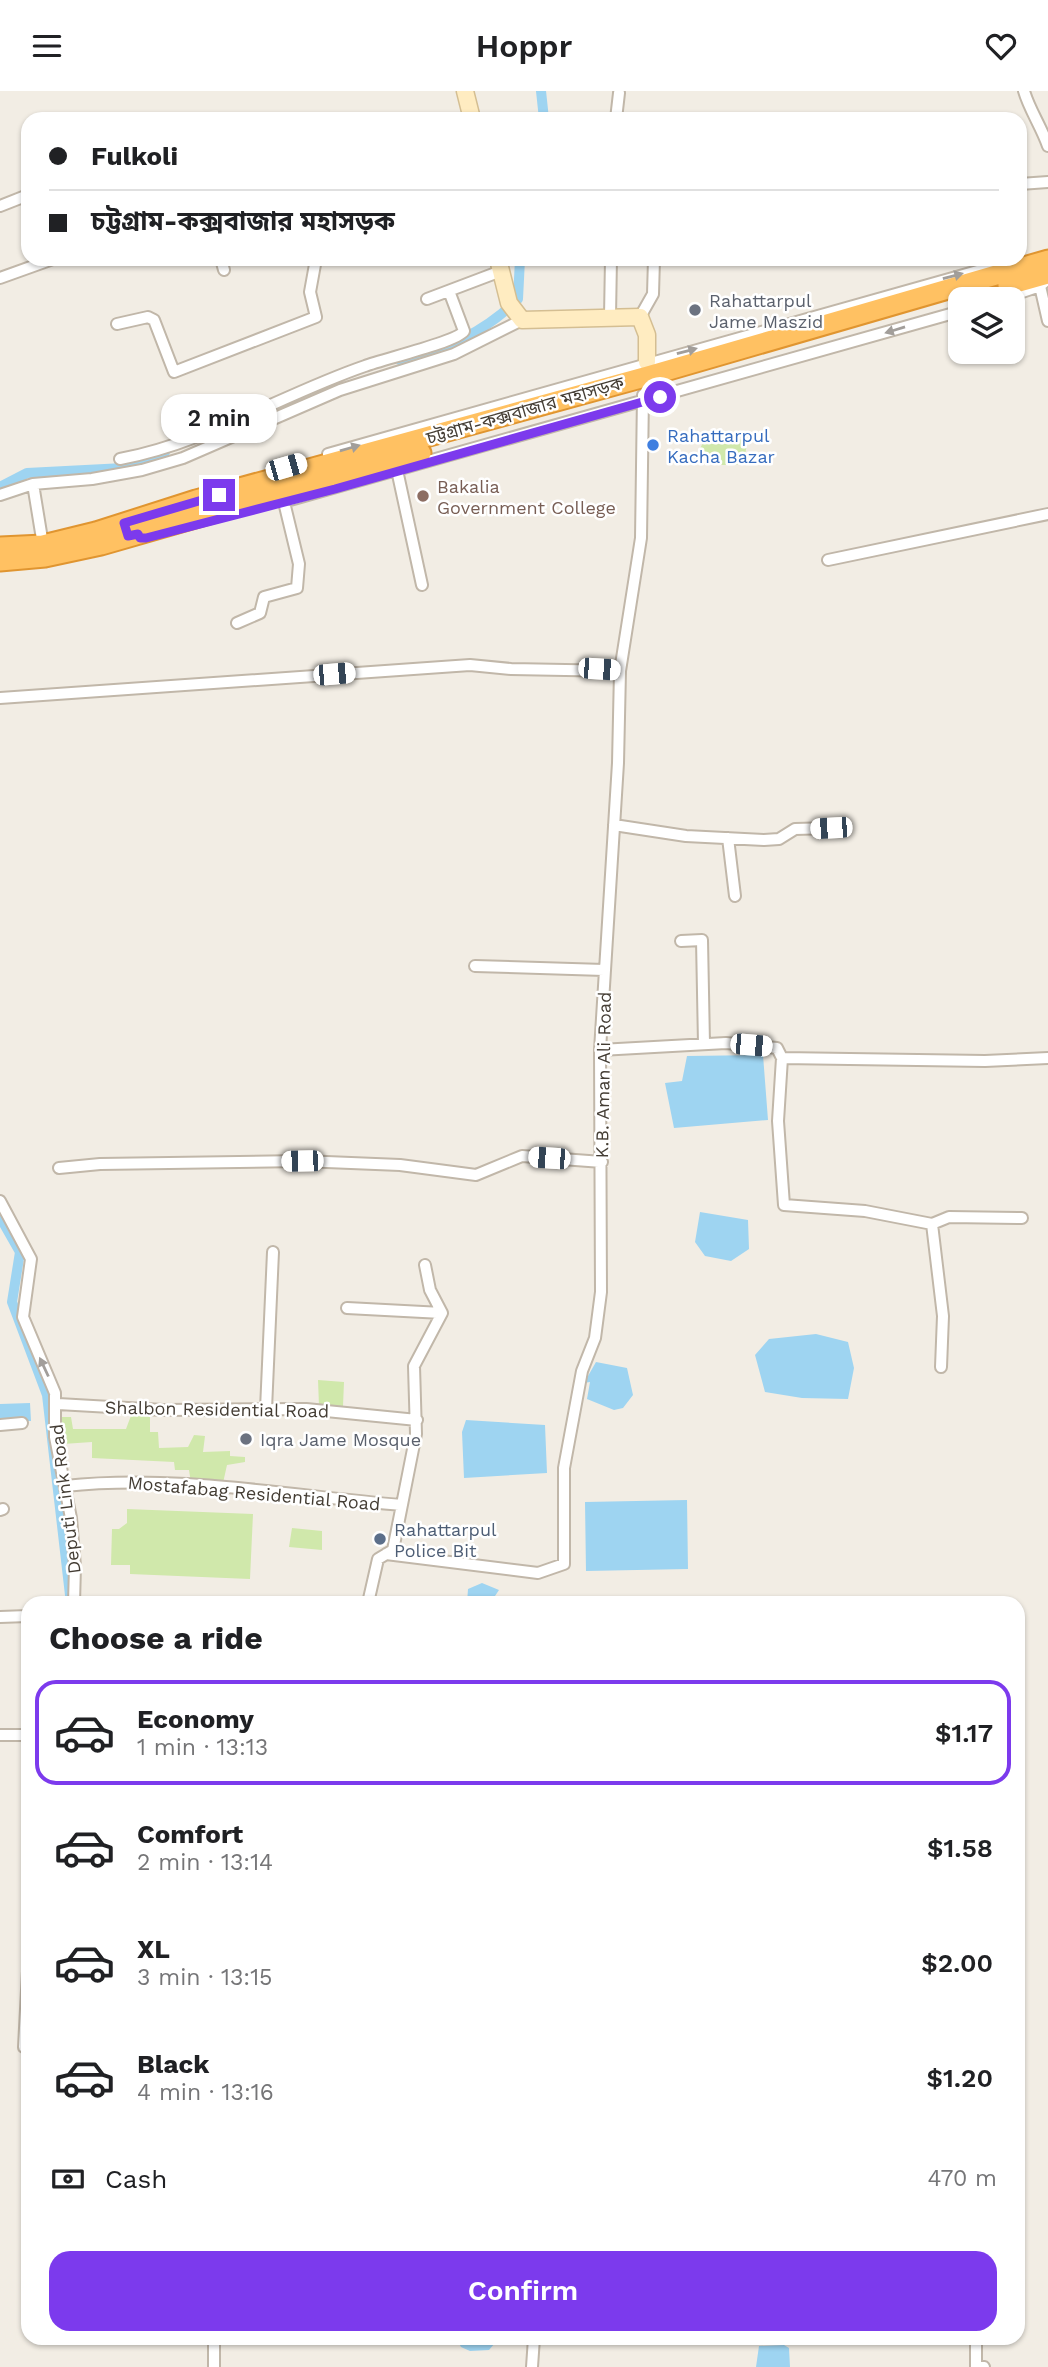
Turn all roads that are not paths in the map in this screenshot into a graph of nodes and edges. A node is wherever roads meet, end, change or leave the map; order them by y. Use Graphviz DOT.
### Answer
graph roads {
  1 [pos="465,91"];
  2 [pos="1024,91"];
  3 [pos="619,93"];
  4 [pos="470,112"];
  5 [pos="617,112"];
  6 [pos="1048,146"];
  7 [pos="1048,182"];
  8 [pos="1027,184"];
  9 [pos="21,198"];
  10 [pos="0,206"];
  11 [pos="1048,251"];
  12 [pos="1027,257"];
  13 [pos="1048,260"];
  14 [pos="33,266"];
  15 [pos="315,266"];
  16 [pos="498,266"];
  17 [pos="500,266"];
  18 [pos="611,266"];
  19 [pos="654,266"];
  20 [pos="996,266"];
  21 [pos="1027,266"];
  22 [pos="1027,266"];
  23 [pos="0,278"];
  24 [pos="1045,280"];
  25 [pos="1025,289"];
  26 [pos="449,291"];
  27 [pos="427,299"];
  28 [pos="516,312"];
  29 [pos="948,315"];
  30 [pos="610,316"];
  31 [pos="640,317"];
  32 [pos="1048,321"];
  33 [pos="117,324"];
  34 [pos="647,366"];
  35 [pos="642,398"];
  36 [pos="120,459"];
  37 [pos="397,470"];
  38 [pos="33,484"];
  39 [pos="0,495"];
  40 [pos="219,495"];
  41 [pos="284,502"];
  42 [pos="1048,514"];
  43 [pos="130,531"];
  44 [pos="43,545"];
  45 [pos="0,547"];
  46 [pos="828,560"];
  47 [pos="0,561"];
  48 [pos="422,585"];
  49 [pos="237,622"];
  50 [pos="620,671"];
  51 [pos="0,698"];
  52 [pos="614,825"];
  53 [pos="831,828"];
  54 [pos="728,838"];
  55 [pos="735,896"];
  56 [pos="681,941"];
  57 [pos="475,966"];
  58 [pos="604,970"];
  59 [pos="704,1044"];
  60 [pos="600,1050"];
  61 [pos="782,1058"];
  62 [pos="1048,1059"];
  63 [pos="602,1162"];
  64 [pos="59,1168"];
  65 [pos="0,1201"];
  66 [pos="1022,1218"];
  67 [pos="932,1224"];
  68 [pos="273,1252"];
  69 [pos="425,1265"];
  70 [pos="347,1308"];
  71 [pos="442,1313"];
  72 [pos="941,1367"];
  73 [pos="58,1404"];
  74 [pos="266,1409"];
  75 [pos="417,1420"];
  76 [pos="22,1423"];
  77 [pos="0,1425"];
  78 [pos="65,1486"];
  79 [pos="402,1504"];
  80 [pos="386,1554"];
  81 [pos="74,1596"];
  82 [pos="370,1596"];
  83 [pos="21,1616"];
  84 [pos="0,1618"];
  85 [pos="0,1735"];
  86 [pos="21,1735"];
  87 [pos="214,2345"];
  88 [pos="534,2345"];
  89 [pos="976,2345"];
  90 [pos="214,2367"];
  91 [pos="532,2367"];
  92 [pos="984,2367"];
  1 -- 4 [label="street"];
  2 -- 6 [label="street"];
  3 -- 5 [label="street"];
  7 -- 8 [label="street"];
  9 -- 10 [label="street"];
  11 -- 12 [label="street"];
  13 -- 22 [label="highway, চট্টগ্রাম-কক্সবাজার মহাসড়ক"];
  14 -- 23 [label="street"];
  15 -- 33 [label="street"];
  16 -- 26 [label="street"];
  17 -- 28 [label="street"];
  18 -- 30 [label="street"];
  19 -- 31 [label="street"];
  34 -- 20 [label="street, one-way"];
  21 -- 40 [label="highway, চট্টগ্রাম-কক্সবাজার মহাসড়ক"];
  24 -- 25 [label="street"];
  24 -- 32 [label="street"];
  24 -- 43 [label="highway, চট্টগ্রাম-কক্সবাজার মহাসড়ক"];
  26 -- 27 [label="street"];
  26 -- 36 [label="street"];
  28 -- 30 [label="street"];
  28 -- 38 [label="street"];
  29 -- 35 [label="street, one-way"];
  30 -- 31 [label="street"];
  31 -- 34 [label="street"];
  40 -- 34 [label="street, one-way"];
  35 -- 37 [label="street"];
  35 -- 50 [label="street, K.B. Aman Ali Road"];
  37 -- 41 [label="street"];
  37 -- 48 [label="street"];
  38 -- 39 [label="street"];
  38 -- 44 [label="street"];
  40 -- 43 [label="highway, চট্টগ্রাম-কক্সবাজার মহাসড়ক"];
  41 -- 43 [label="street"];
  41 -- 49 [label="street"];
  42 -- 46 [label="street"];
  43 -- 44 [label="highway, চট্টগ্রাম-কক্সবাজার মহাসড়ক"];
  43 -- 47 [label="highway, চট্টগ্রাম-কক্সবাজার মহাসড়ক"];
  44 -- 45 [label="highway, চট্টগ্রাম-কক্সবাজার মহাসড়ক"];
  50 -- 51 [label="street"];
  50 -- 52 [label="street, K.B. Aman Ali Road"];
  52 -- 54 [label="street"];
  52 -- 58 [label="street, K.B. Aman Ali Road"];
  53 -- 54 [label="street"];
  54 -- 55 [label="street"];
  56 -- 59 [label="street"];
  57 -- 58 [label="street"];
  58 -- 60 [label="street, K.B. Aman Ali Road"];
  59 -- 60 [label="street"];
  59 -- 61 [label="street"];
  60 -- 63 [label="street, K.B. Aman Ali Road"];
  61 -- 62 [label="street"];
  61 -- 67 [label="street"];
  63 -- 64 [label="street"];
  63 -- 80 [label="street, K.B. Aman Ali Road"];
  78 -- 65 [label="street, Deputi Link Road, one-way"];
  66 -- 67 [label="street"];
  67 -- 72 [label="street"];
  68 -- 74 [label="street"];
  69 -- 71 [label="street"];
  70 -- 71 [label="street"];
  71 -- 75 [label="street"];
  73 -- 74 [label="street, Shalbon Residential Road"];
  74 -- 75 [label="street, Shalbon Residential Road"];
  75 -- 79 [label="street"];
  76 -- 77 [label="street"];
  78 -- 79 [label="street, Mostafabag Residential Road"];
  78 -- 81 [label="street, Deputi Link Road"];
  79 -- 80 [label="street"];
  80 -- 82 [label="street"];
  83 -- 84 [label="street"];
  85 -- 86 [label="street"];
  87 -- 90 [label="street"];
  88 -- 91 [label="street"];
  89 -- 92 [label="street"];
}
